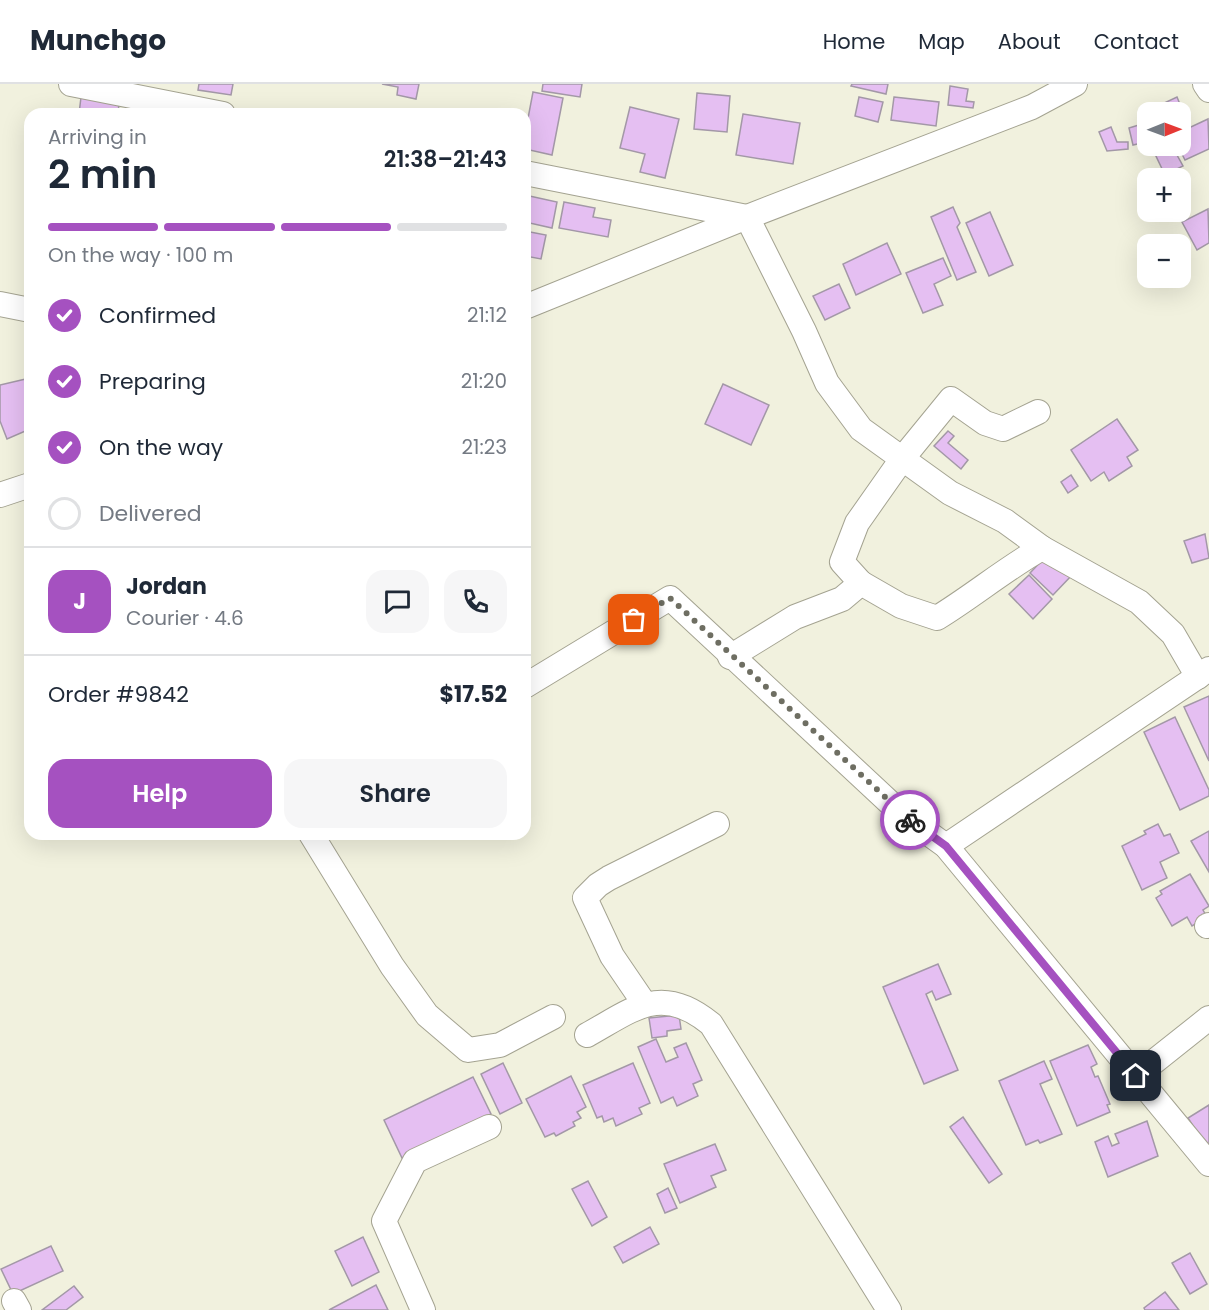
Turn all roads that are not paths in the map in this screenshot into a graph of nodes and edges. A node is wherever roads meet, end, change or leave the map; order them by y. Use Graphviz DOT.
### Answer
graph roads {
  1 [pos="71,84"];
  2 [pos="1075,84"];
  3 [pos="1205,84"];
  4 [pos="136,90"];
  5 [pos="1209,90"];
  6 [pos="201,108"];
  7 [pos="531,174"];
  8 [pos="747,217"];
  9 [pos="0,304"];
  10 [pos="531,306"];
  11 [pos="24,309"];
  12 [pos="1038,412"];
  13 [pos="902,459"];
  14 [pos="24,487"];
  15 [pos="0,495"];
  16 [pos="1042,548"];
  17 [pos="861,583"];
  18 [pos="732,656"];
  19 [pos="1203,673"];
  20 [pos="531,682"];
  21 [pos="717,824"];
  22 [pos="315,840"];
  23 [pos="946,846"];
  24 [pos="644,1003"];
  25 [pos="553,1017"];
  26 [pos="1209,1018"];
  27 [pos="587,1035"];
  28 [pos="1136,1076"];
  29 [pos="489,1127"];
  30 [pos="1209,1164"];
  31 [pos="423,1310"];
  32 [pos="889,1310"];
  1 -- 4 [label="street"];
  2 -- 8 [label="street"];
  3 -- 5 [label="street"];
  4 -- 6 [label="street"];
  7 -- 8 [label="street"];
  8 -- 10 [label="street"];
  8 -- 13 [label="street"];
  9 -- 11 [label="street"];
  12 -- 13 [label="street"];
  13 -- 16 [label="street"];
  13 -- 17 [label="street"];
  14 -- 15 [label="street"];
  16 -- 17 [label="street"];
  16 -- 19 [label="street"];
  17 -- 18 [label="street"];
  18 -- 20 [label="street"];
  18 -- 23 [label="street"];
  19 -- 23 [label="street"];
  21 -- 24 [label="street"];
  22 -- 25 [label="street"];
  23 -- 28 [label="street"];
  24 -- 27 [label="street"];
  24 -- 32 [label="street"];
  26 -- 28 [label="street"];
  28 -- 30 [label="street"];
  29 -- 31 [label="street"];
}
